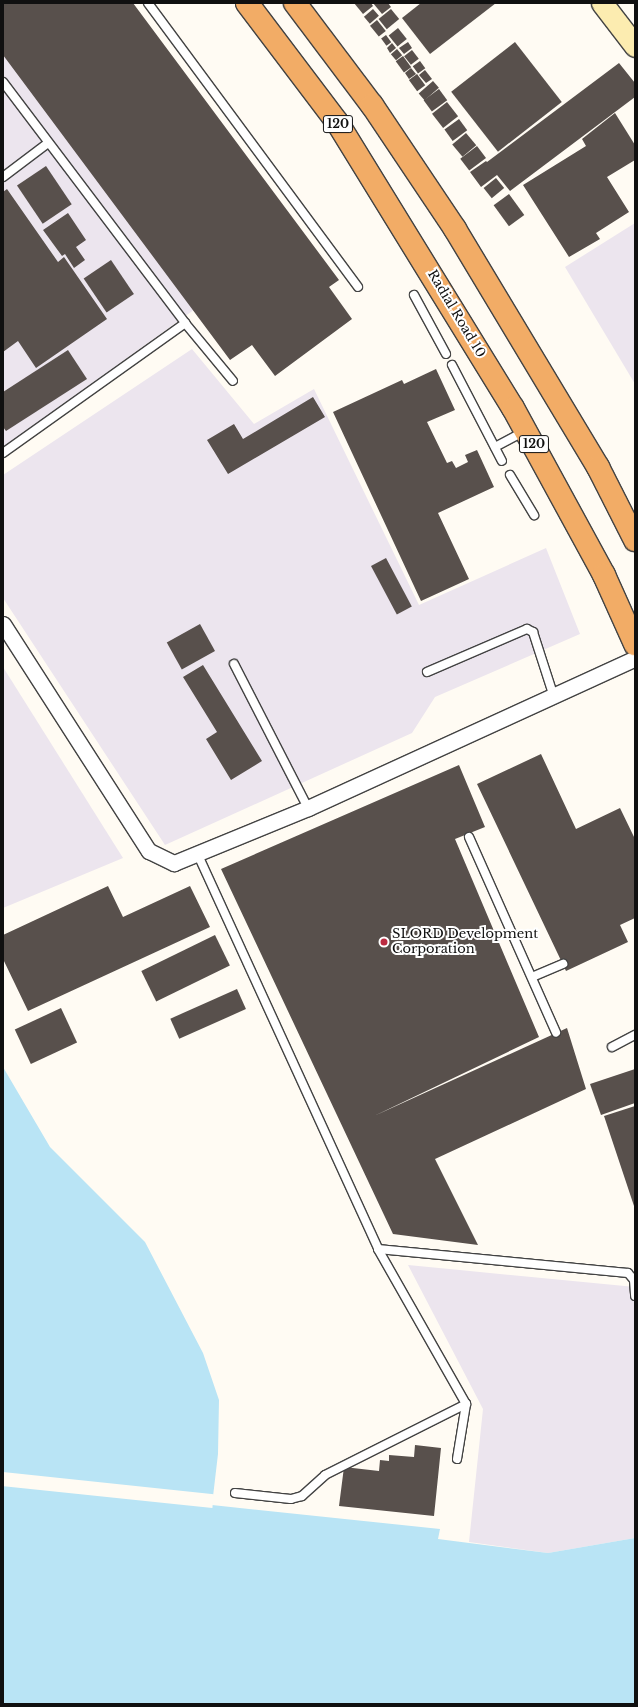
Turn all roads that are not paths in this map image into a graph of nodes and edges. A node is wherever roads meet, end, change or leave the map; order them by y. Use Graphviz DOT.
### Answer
graph roads {
  1 [pos="148,3"];
  2 [pos="247,3"];
  3 [pos="295,3"];
  4 [pos="602,3"];
  5 [pos="635,46"];
  6 [pos="3,82"];
  7 [pos="48,143"];
  8 [pos="3,177"];
  9 [pos="358,287"];
  10 [pos="414,295"];
  11 [pos="185,323"];
  12 [pos="446,354"];
  13 [pos="452,365"];
  14 [pos="233,380"];
  15 [pos="526,431"];
  16 [pos="495,447"];
  17 [pos="3,454"];
  18 [pos="502,461"];
  19 [pos="510,475"];
  20 [pos="534,515"];
  21 [pos="635,540"];
  22 [pos="3,624"];
  23 [pos="635,644"];
  24 [pos="635,658"];
  25 [pos="234,664"];
  26 [pos="427,672"];
  27 [pos="554,697"];
  28 [pos="308,808"];
  29 [pos="469,837"];
  30 [pos="198,855"];
  31 [pos="563,964"];
  32 [pos="532,977"];
  33 [pos="556,1032"];
  34 [pos="635,1035"];
  35 [pos="612,1047"];
  36 [pos="378,1249"];
  37 [pos="635,1296"];
  38 [pos="466,1404"];
  39 [pos="457,1459"];
  40 [pos="234,1493"];
  1 -- 9 [label="lane"];
  2 -- 15 [label="highway, Radial Road 10 / 120"];
  3 -- 21 [label="highway"];
  4 -- 5 [label="main road"];
  6 -- 7 [label="lane"];
  7 -- 8 [label="lane"];
  7 -- 11 [label="lane"];
  10 -- 12 [label="lane"];
  11 -- 14 [label="lane"];
  11 -- 17 [label="lane"];
  13 -- 16 [label="lane"];
  15 -- 16 [label="lane"];
  15 -- 23 [label="highway, Radial Road 10 / 120"];
  16 -- 18 [label="lane"];
  19 -- 20 [label="lane"];
  22 -- 30 [label="street"];
  24 -- 27 [label="street"];
  25 -- 28 [label="lane"];
  26 -- 27 [label="lane"];
  27 -- 28 [label="street"];
  28 -- 30 [label="street"];
  29 -- 32 [label="lane"];
  30 -- 36 [label="lane"];
  31 -- 32 [label="lane"];
  32 -- 33 [label="lane"];
  34 -- 35 [label="lane"];
  36 -- 37 [label="lane"];
  36 -- 38 [label="lane"];
  38 -- 39 [label="lane"];
  38 -- 40 [label="lane"];
}
